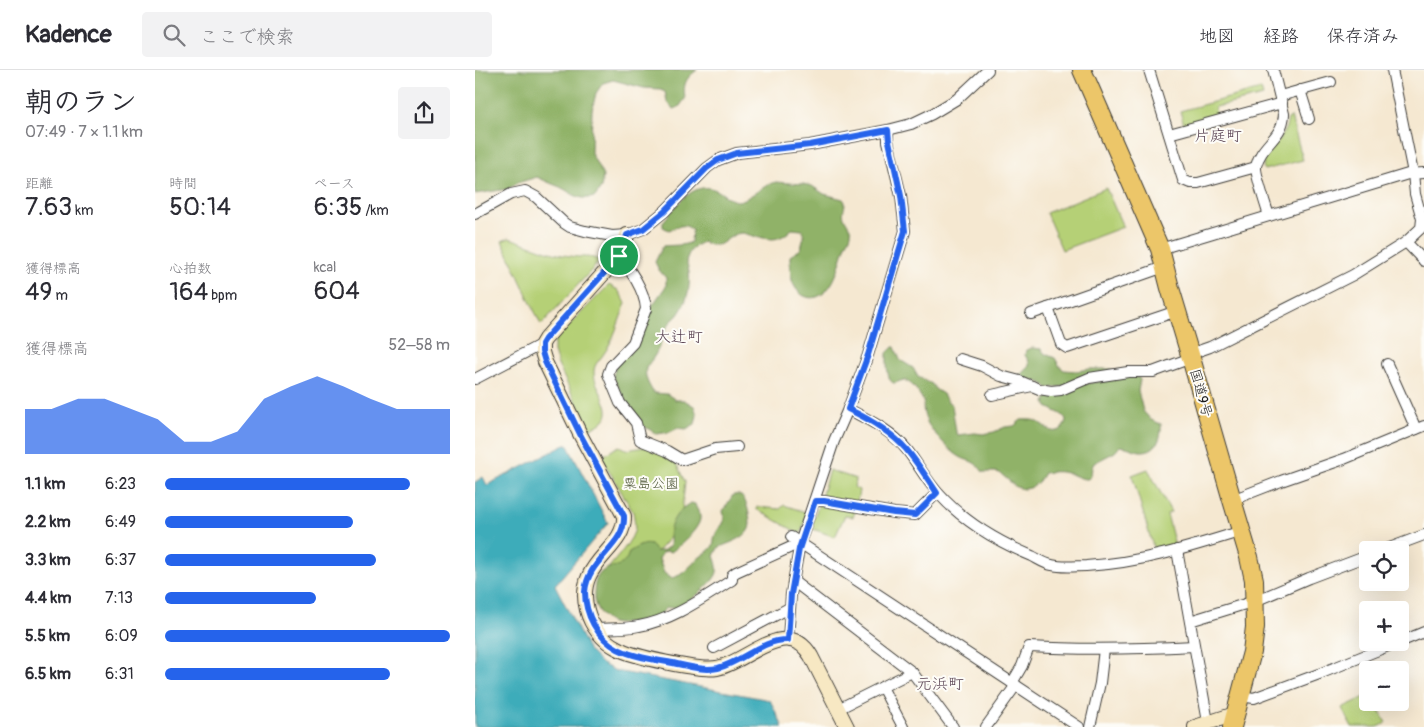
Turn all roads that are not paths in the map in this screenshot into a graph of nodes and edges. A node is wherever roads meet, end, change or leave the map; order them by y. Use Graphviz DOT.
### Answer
graph roads {
  1 [pos="987,70"];
  2 [pos="1082,70"];
  3 [pos="1149,70"];
  4 [pos="1273,70"];
  5 [pos="1392,70"];
  6 [pos="1331,82"];
  7 [pos="1300,90"];
  8 [pos="1281,99"];
  9 [pos="1309,119"];
  10 [pos="888,130"];
  11 [pos="1169,134"];
  12 [pos="1256,167"];
  13 [pos="1413,173"];
  14 [pos="1424,173"];
  15 [pos="475,214"];
  16 [pos="1269,216"];
  17 [pos="627,235"];
  18 [pos="1406,242"];
  19 [pos="1160,249"];
  20 [pos="619,256"];
  21 [pos="1424,261"];
  22 [pos="1164,267"];
  23 [pos="1048,308"];
  24 [pos="1177,311"];
  25 [pos="1031,314"];
  26 [pos="542,344"];
  27 [pos="1191,356"];
  28 [pos="960,359"];
  29 [pos="1387,364"];
  30 [pos="475,379"];
  31 [pos="1033,386"];
  32 [pos="991,395"];
  33 [pos="848,409"];
  34 [pos="1420,427"];
  35 [pos="737,447"];
  36 [pos="937,493"];
  37 [pos="1232,500"];
  38 [pos="815,501"];
  39 [pos="1242,532"];
  40 [pos="1424,535"];
  41 [pos="791,537"];
  42 [pos="1408,541"];
  43 [pos="800,543"];
  44 [pos="1177,550"];
  45 [pos="1359,559"];
  46 [pos="793,581"];
  47 [pos="1255,601"];
  48 [pos="789,608"];
  49 [pos="1190,621"];
  50 [pos="597,629"];
  51 [pos="1424,632"];
  52 [pos="1409,638"];
  53 [pos="788,640"];
  54 [pos="1194,646"];
  55 [pos="714,648"];
  56 [pos="1104,649"];
  57 [pos="1376,651"];
  58 [pos="912,672"];
  59 [pos="1014,684"];
  60 [pos="882,686"];
  61 [pos="1240,696"];
  62 [pos="838,709"];
  63 [pos="1233,721"];
  64 [pos="1201,725"];
  65 [pos="847,727"];
  66 [pos="903,727"];
  67 [pos="953,727"];
  68 [pos="986,727"];
  69 [pos="1079,727"];
  70 [pos="1090,727"];
  1 -- 10 [label="street"];
  2 -- 19 [label="highway, 国道9号"];
  3 -- 11 [label="street"];
  4 -- 8 [label="street"];
  5 -- 13 [label="street"];
  6 -- 7 [label="street"];
  7 -- 8 [label="street"];
  7 -- 9 [label="street"];
  8 -- 11 [label="street"];
  8 -- 12 [label="street"];
  10 -- 17 [label="street"];
  10 -- 33 [label="street"];
  11 -- 12 [label="street"];
  12 -- 16 [label="street"];
  13 -- 14 [label="street"];
  13 -- 16 [label="street"];
  13 -- 18 [label="street"];
  15 -- 17 [label="street"];
  16 -- 19 [label="street"];
  17 -- 20 [label="street"];
  18 -- 21 [label="street"];
  18 -- 27 [label="street"];
  19 -- 22 [label="highway, 国道9号"];
  20 -- 26 [label="street"];
  20 -- 35 [label="street"];
  22 -- 23 [label="street"];
  22 -- 24 [label="highway, 国道9号"];
  23 -- 24 [label="street"];
  23 -- 25 [label="street"];
  24 -- 27 [label="highway, 国道9号"];
  26 -- 30 [label="street"];
  26 -- 50 [label="street"];
  27 -- 31 [label="street"];
  27 -- 37 [label="highway, 国道9号"];
  28 -- 31 [label="street"];
  29 -- 34 [label="street"];
  31 -- 32 [label="street"];
  33 -- 36 [label="street"];
  33 -- 38 [label="street"];
  34 -- 37 [label="street"];
  36 -- 38 [label="street"];
  36 -- 44 [label="street"];
  37 -- 39 [label="highway, 国道9号"];
  38 -- 43 [label="street"];
  39 -- 44 [label="street"];
  39 -- 47 [label="highway, 国道9号"];
  40 -- 42 [label="street"];
  41 -- 43 [label="street"];
  43 -- 46 [label="street"];
  43 -- 50 [label="street"];
  43 -- 59 [label="street"];
  44 -- 49 [label="street"];
  45 -- 47 [label="street"];
  46 -- 48 [label="street"];
  46 -- 58 [label="street"];
  47 -- 49 [label="street"];
  47 -- 61 [label="highway, 国道9号"];
  48 -- 53 [label="street"];
  48 -- 55 [label="street"];
  49 -- 54 [label="street"];
  50 -- 53 [label="street"];
  51 -- 52 [label="street"];
  53 -- 62 [label="street"];
  54 -- 56 [label="street"];
  54 -- 64 [label="street"];
  56 -- 59 [label="street"];
  56 -- 70 [label="street"];
  57 -- 61 [label="street"];
  58 -- 60 [label="street"];
  58 -- 67 [label="street"];
  59 -- 68 [label="street"];
  59 -- 69 [label="street"];
  60 -- 62 [label="street"];
  60 -- 66 [label="street"];
  61 -- 63 [label="highway, 国道9号"];
  62 -- 65 [label="street"];
  63 -- 64 [label="street"];
}
